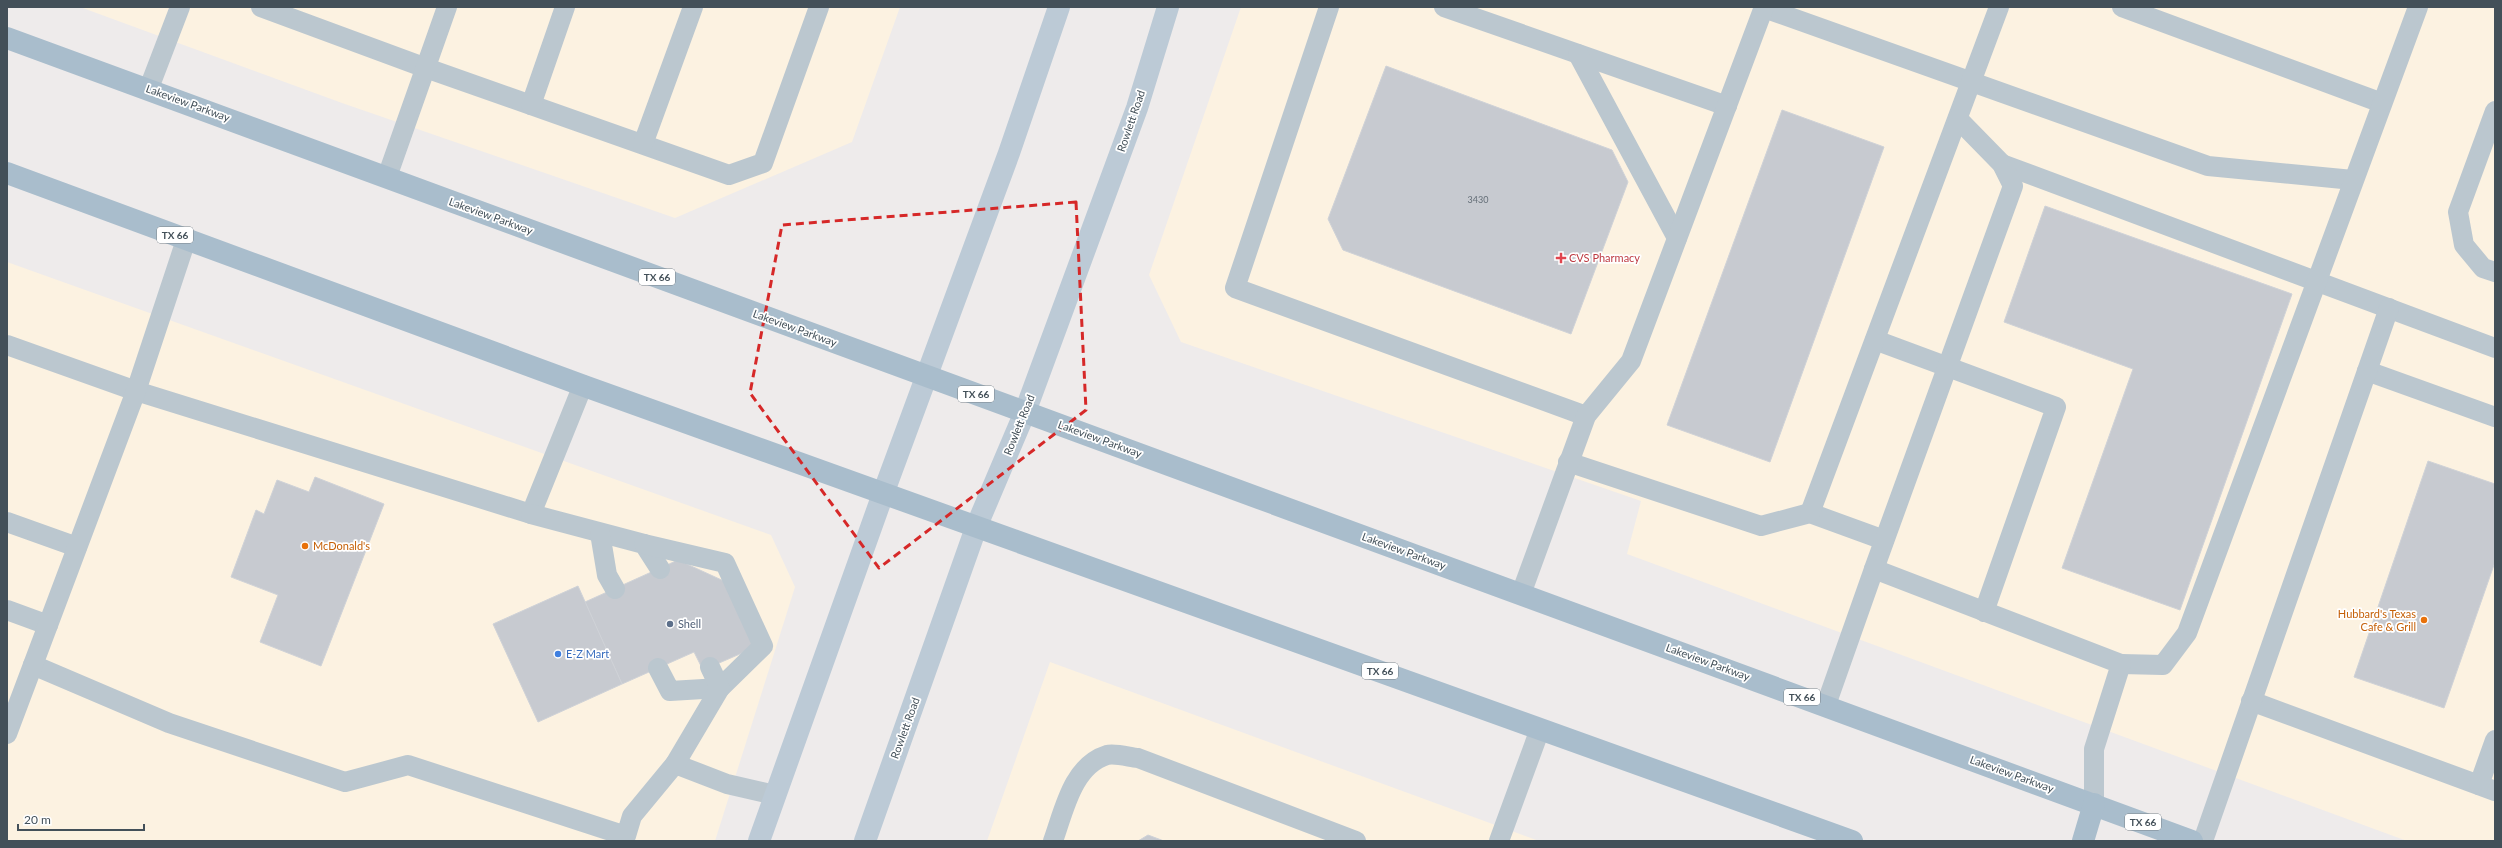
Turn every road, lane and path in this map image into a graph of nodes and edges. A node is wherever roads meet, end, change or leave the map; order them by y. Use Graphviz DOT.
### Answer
graph roads {
  1 [pos="180,7"];
  2 [pos="261,7"];
  3 [pos="447,7"];
  4 [pos="565,7"];
  5 [pos="693,7"];
  6 [pos="819,7"];
  7 [pos="1059,7"];
  8 [pos="1168,7"];
  9 [pos="1329,7"];
  10 [pos="1444,7"];
  11 [pos="1764,7"];
  12 [pos="1999,7"];
  13 [pos="2122,7"];
  14 [pos="2411,9"];
  15 [pos="301,14"];
  16 [pos="7,38"];
  17 [pos="1578,54"];
  18 [pos="426,68"];
  19 [pos="1972,82"];
  20 [pos="149,88"];
  21 [pos="2382,103"];
  22 [pos="531,105"];
  23 [pos="1727,106"];
  24 [pos="2495,111"];
  25 [pos="1958,119"];
  26 [pos="643,144"];
  27 [pos="2002,164"];
  28 [pos="7,173"];
  29 [pos="387,177"];
  30 [pos="2352,180"];
  31 [pos="1677,238"];
  32 [pos="186,240"];
  33 [pos="2495,272"];
  34 [pos="2317,280"];
  35 [pos="2389,308"];
  36 [pos="1875,340"];
  37 [pos="7,345"];
  38 [pos="2495,348"];
  39 [pos="1947,368"];
  40 [pos="2367,371"];
  41 [pos="927,377"];
  42 [pos="583,385"];
  43 [pos="136,391"];
  44 [pos="1026,412"];
  45 [pos="1586,416"];
  46 [pos="2495,417"];
  47 [pos="1568,462"];
  48 [pos="883,494"];
  49 [pos="1810,513"];
  50 [pos="531,514"];
  51 [pos="7,522"];
  52 [pos="977,525"];
  53 [pos="600,533"];
  54 [pos="1884,540"];
  55 [pos="644,544"];
  56 [pos="77,547"];
  57 [pos="660,568"];
  58 [pos="1874,569"];
  59 [pos="615,589"];
  60 [pos="1521,594"];
  61 [pos="7,610"];
  62 [pos="1984,612"];
  63 [pos="48,625"];
  64 [pos="2121,664"];
  65 [pos="33,665"];
  66 [pos="710,667"];
  67 [pos="658,668"];
  68 [pos="720,688"];
  69 [pos="2251,701"];
  70 [pos="1826,705"];
  71 [pos="1540,728"];
  72 [pos="7,734"];
  73 [pos="2495,740"];
  74 [pos="675,764"];
  75 [pos="2487,788"];
  76 [pos="775,795"];
  77 [pos="2094,804"];
  78 [pos="625,839"];
  79 [pos="759,841"];
  80 [pos="865,841"];
  81 [pos="1053,841"];
  82 [pos="1356,841"];
  83 [pos="1499,841"];
  84 [pos="1852,841"];
  85 [pos="2083,841"];
  86 [pos="2192,841"];
  87 [pos="2204,841"];
  1 -- 20 [label="lane"];
  2 -- 15 [label="lane"];
  3 -- 18 [label="lane"];
  4 -- 22 [label="lane"];
  5 -- 26 [label="lane"];
  6 -- 26 [label="lane"];
  7 -- 41 [label="main road"];
  8 -- 44 [label="main road, Rowlett Road"];
  9 -- 45 [label="lane"];
  10 -- 17 [label="lane"];
  11 -- 19 [label="lane"];
  11 -- 23 [label="lane"];
  12 -- 19 [label="lane"];
  13 -- 21 [label="lane"];
  14 -- 21 [label="lane"];
  15 -- 18 [label="lane"];
  16 -- 20 [label="main road, Lakeview Parkway / TX 66"];
  17 -- 23 [label="lane"];
  17 -- 31 [label="lane"];
  18 -- 22 [label="lane"];
  18 -- 29 [label="lane"];
  19 -- 25 [label="lane"];
  19 -- 30 [label="lane"];
  20 -- 29 [label="main road, Lakeview Parkway / TX 66"];
  21 -- 30 [label="lane"];
  22 -- 26 [label="lane"];
  23 -- 31 [label="lane"];
  24 -- 33 [label="lane"];
  25 -- 27 [label="lane"];
  25 -- 36 [label="lane"];
  27 -- 34 [label="lane"];
  27 -- 39 [label="lane"];
  28 -- 32 [label="main road, TX 66"];
  29 -- 41 [label="main road, Lakeview Parkway / TX 66"];
  30 -- 34 [label="lane"];
  31 -- 45 [label="lane"];
  32 -- 42 [label="main road, TX 66"];
  32 -- 43 [label="lane"];
  34 -- 35 [label="lane"];
  34 -- 64 [label="lane"];
  35 -- 38 [label="lane"];
  35 -- 40 [label="lane"];
  36 -- 39 [label="lane"];
  36 -- 49 [label="lane"];
  37 -- 43 [label="lane"];
  39 -- 54 [label="lane"];
  39 -- 62 [label="lane"];
  40 -- 46 [label="lane"];
  40 -- 69 [label="lane"];
  41 -- 44 [label="main road, Lakeview Parkway / TX 66"];
  41 -- 48 [label="main road"];
  42 -- 48 [label="main road, TX 66"];
  42 -- 50 [label="lane"];
  43 -- 50 [label="lane"];
  43 -- 56 [label="lane"];
  44 -- 52 [label="main road, Rowlett Road"];
  44 -- 60 [label="main road, Lakeview Parkway / TX 66"];
  45 -- 47 [label="lane"];
  47 -- 49 [label="lane"];
  47 -- 60 [label="lane"];
  48 -- 52 [label="main road, TX 66"];
  48 -- 76 [label="main road"];
  49 -- 54 [label="lane"];
  50 -- 53 [label="lane"];
  51 -- 56 [label="lane"];
  52 -- 71 [label="main road, TX 66"];
  52 -- 80 [label="main road, Rowlett Road"];
  53 -- 55 [label="lane"];
  53 -- 59 [label="lane"];
  54 -- 58 [label="lane"];
  55 -- 57 [label="lane"];
  55 -- 68 [label="lane"];
  56 -- 63 [label="lane"];
  58 -- 62 [label="lane"];
  58 -- 70 [label="lane"];
  60 -- 70 [label="main road, Lakeview Parkway / TX 66"];
  61 -- 63 [label="lane"];
  62 -- 64 [label="lane"];
  63 -- 65 [label="lane"];
  64 -- 77 [label="lane"];
  65 -- 72 [label="lane"];
  65 -- 78 [label="lane"];
  66 -- 68 [label="lane"];
  67 -- 68 [label="lane"];
  68 -- 74 [label="lane"];
  69 -- 75 [label="lane"];
  69 -- 87 [label="lane"];
  70 -- 77 [label="main road, Lakeview Parkway / TX 66"];
  71 -- 83 [label="lane"];
  71 -- 84 [label="main road, TX 66"];
  73 -- 75 [label="lane"];
  74 -- 76 [label="lane"];
  74 -- 78 [label="lane"];
  76 -- 79 [label="main road"];
  77 -- 85 [label="main road"];
  77 -- 86 [label="main road, Lakeview Parkway / TX 66"];
  81 -- 82 [label="lane"];
}
